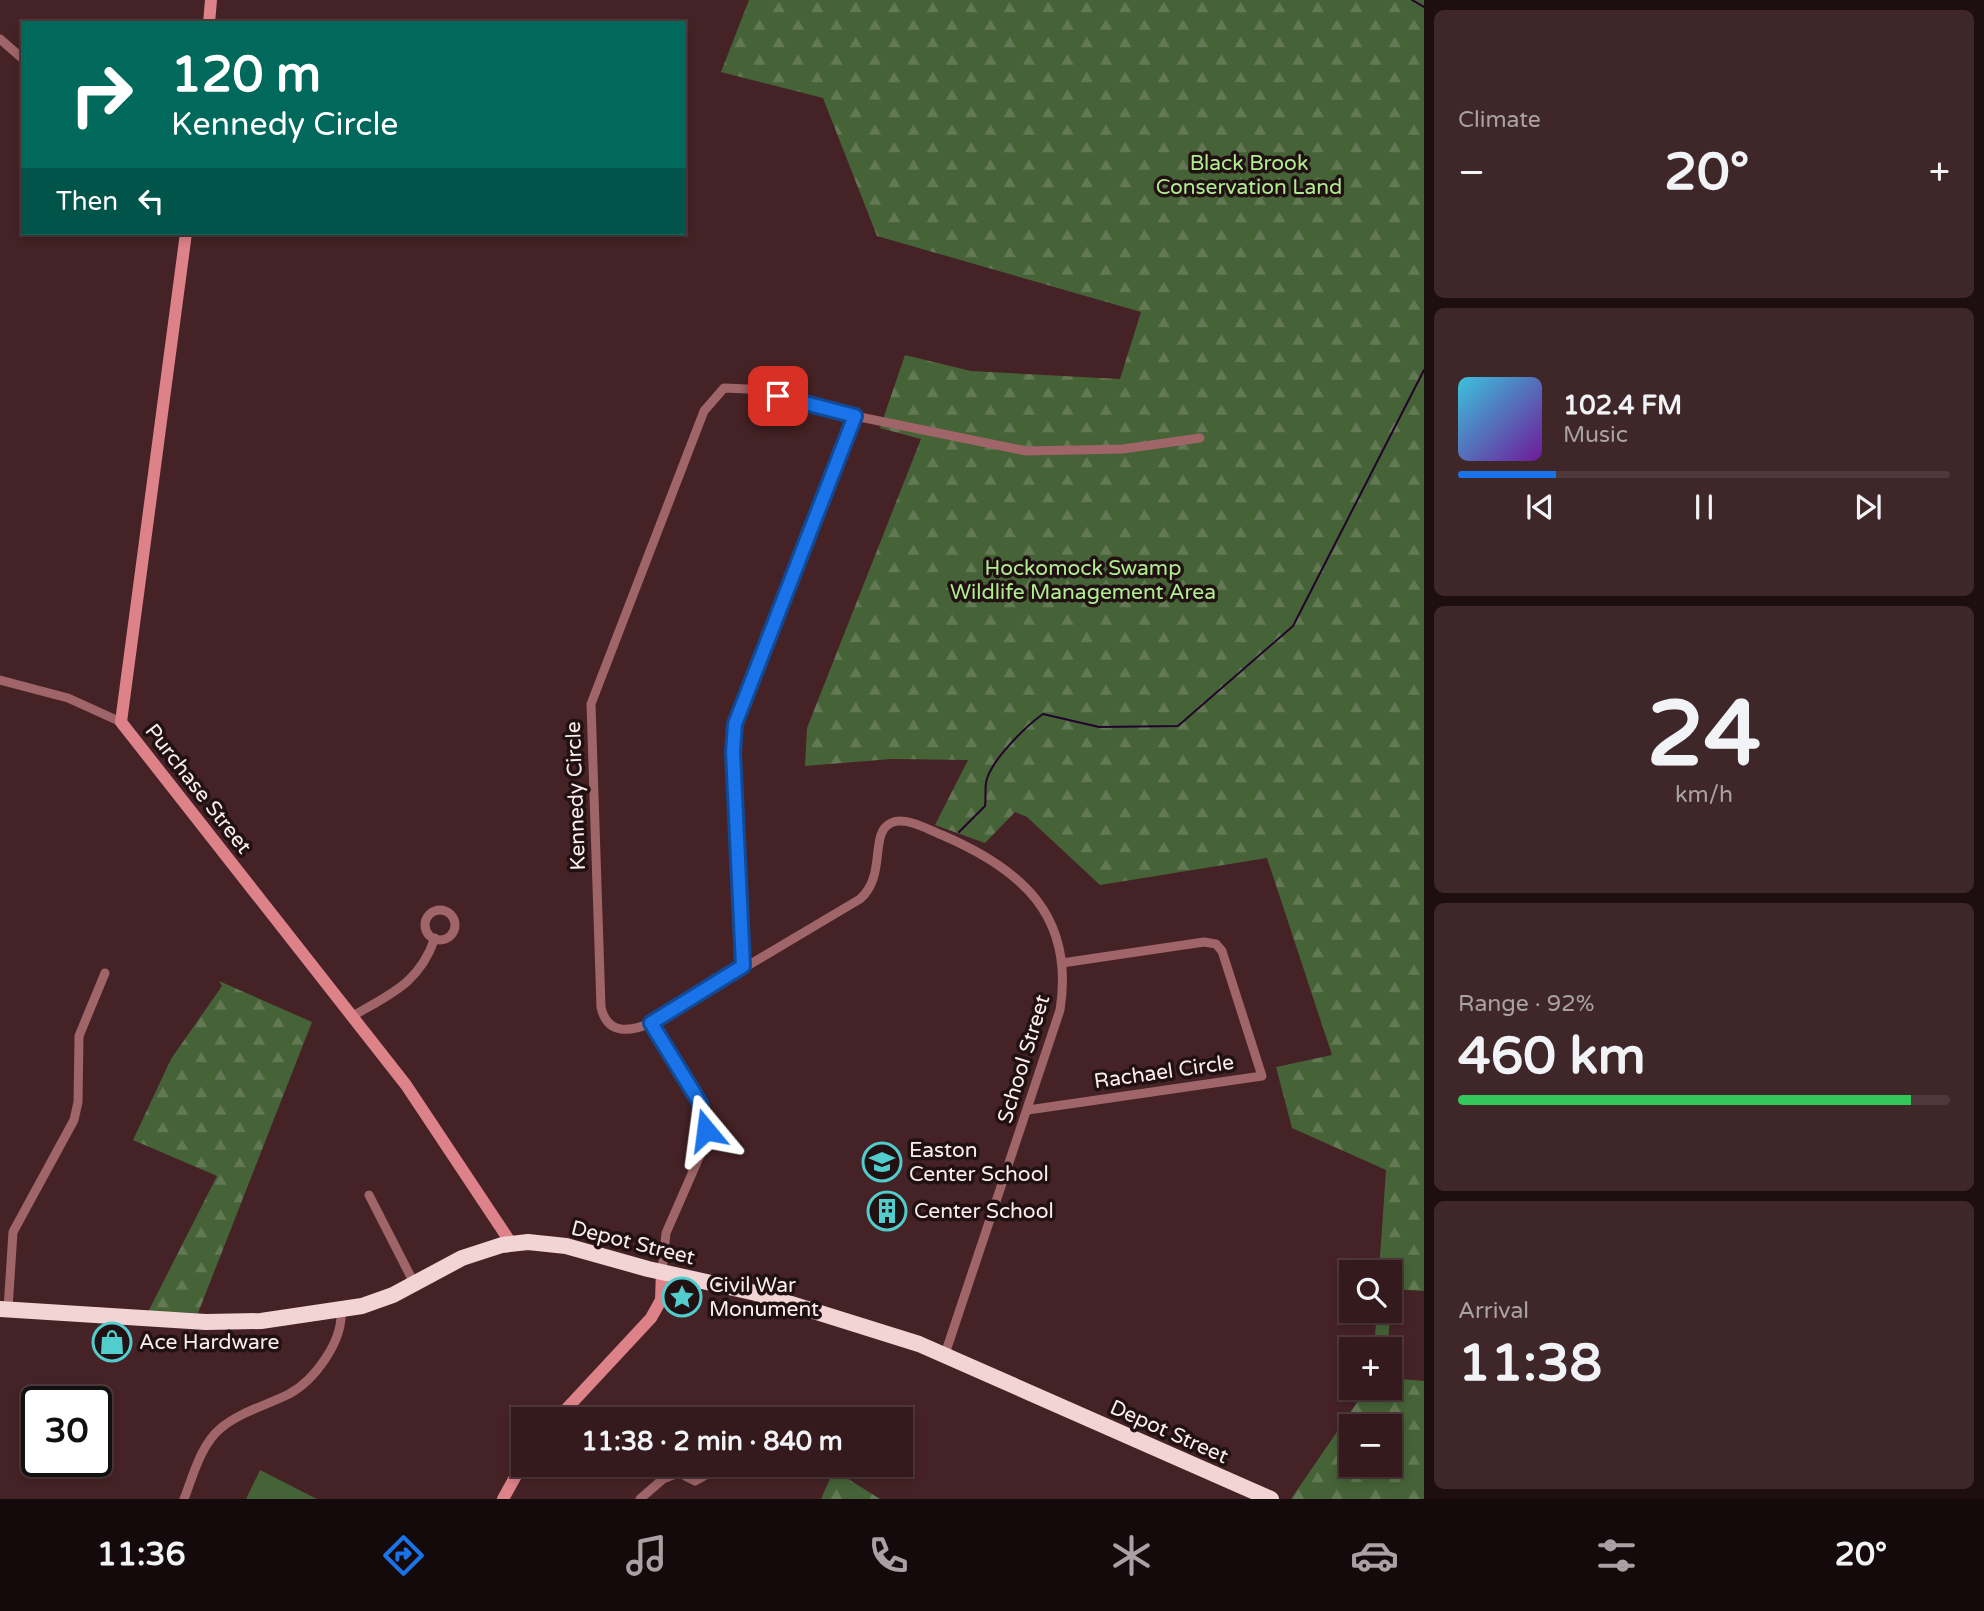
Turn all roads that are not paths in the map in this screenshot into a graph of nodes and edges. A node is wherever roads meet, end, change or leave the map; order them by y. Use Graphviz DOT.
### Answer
graph roads {
  1 [pos="211,0"];
  2 [pos="209,21"];
  3 [pos="0,40"];
  4 [pos="21,57"];
  5 [pos="186,235"];
  6 [pos="855,416"];
  7 [pos="1200,438"];
  8 [pos="0,680"];
  9 [pos="121,722"];
  10 [pos="888,825"];
  11 [pos="435,938"];
  12 [pos="1062,963"];
  13 [pos="743,966"];
  14 [pos="105,973"];
  15 [pos="351,1017"];
  16 [pos="651,1023"];
  17 [pos="1028,1110"];
  18 [pos="369,1195"];
  19 [pos="511,1243"];
  20 [pos="662,1271"];
  21 [pos="414,1283"];
  22 [pos="4,1309"];
  23 [pos="341,1311"];
  24 [pos="945,1354"];
  25 [pos="568,1407"];
  26 [pos="515,1477"];
  27 [pos="665,1477"];
  28 [pos="184,1499"];
  29 [pos="503,1499"];
  30 [pos="640,1499"];
  31 [pos="1271,1499"];
  1 -- 2 [label="street"];
  3 -- 4 [label="street"];
  5 -- 9 [label="street, Purchase Street"];
  6 -- 7 [label="street, Kennedy Circle"];
  6 -- 13 [label="street"];
  6 -- 16 [label="street, Kennedy Circle"];
  8 -- 9 [label="street"];
  9 -- 15 [label="street, Purchase Street"];
  10 -- 12 [label="street, School Street"];
  10 -- 13 [label="street, Kennedy Circle"];
  11 -- 15 [label="street"];
  12 -- 17 [label="street, School Street"];
  12 -- 17 [label="street, Rachael Circle"];
  13 -- 16 [label="street, Kennedy Circle"];
  14 -- 22 [label="street"];
  15 -- 19 [label="street, Purchase Street"];
  16 -- 20 [label="street"];
  17 -- 24 [label="street, School Street"];
  18 -- 21 [label="street"];
  19 -- 20 [label="highway, Depot Street"];
  19 -- 21 [label="highway, Depot Street"];
  20 -- 24 [label="highway, Depot Street"];
  20 -- 25 [label="street"];
  21 -- 23 [label="highway, Depot Street"];
  22 -- 23 [label="highway, Depot Street"];
  23 -- 28 [label="street"];
  24 -- 31 [label="highway, Depot Street"];
  26 -- 29 [label="street"];
  27 -- 30 [label="street"];
}
